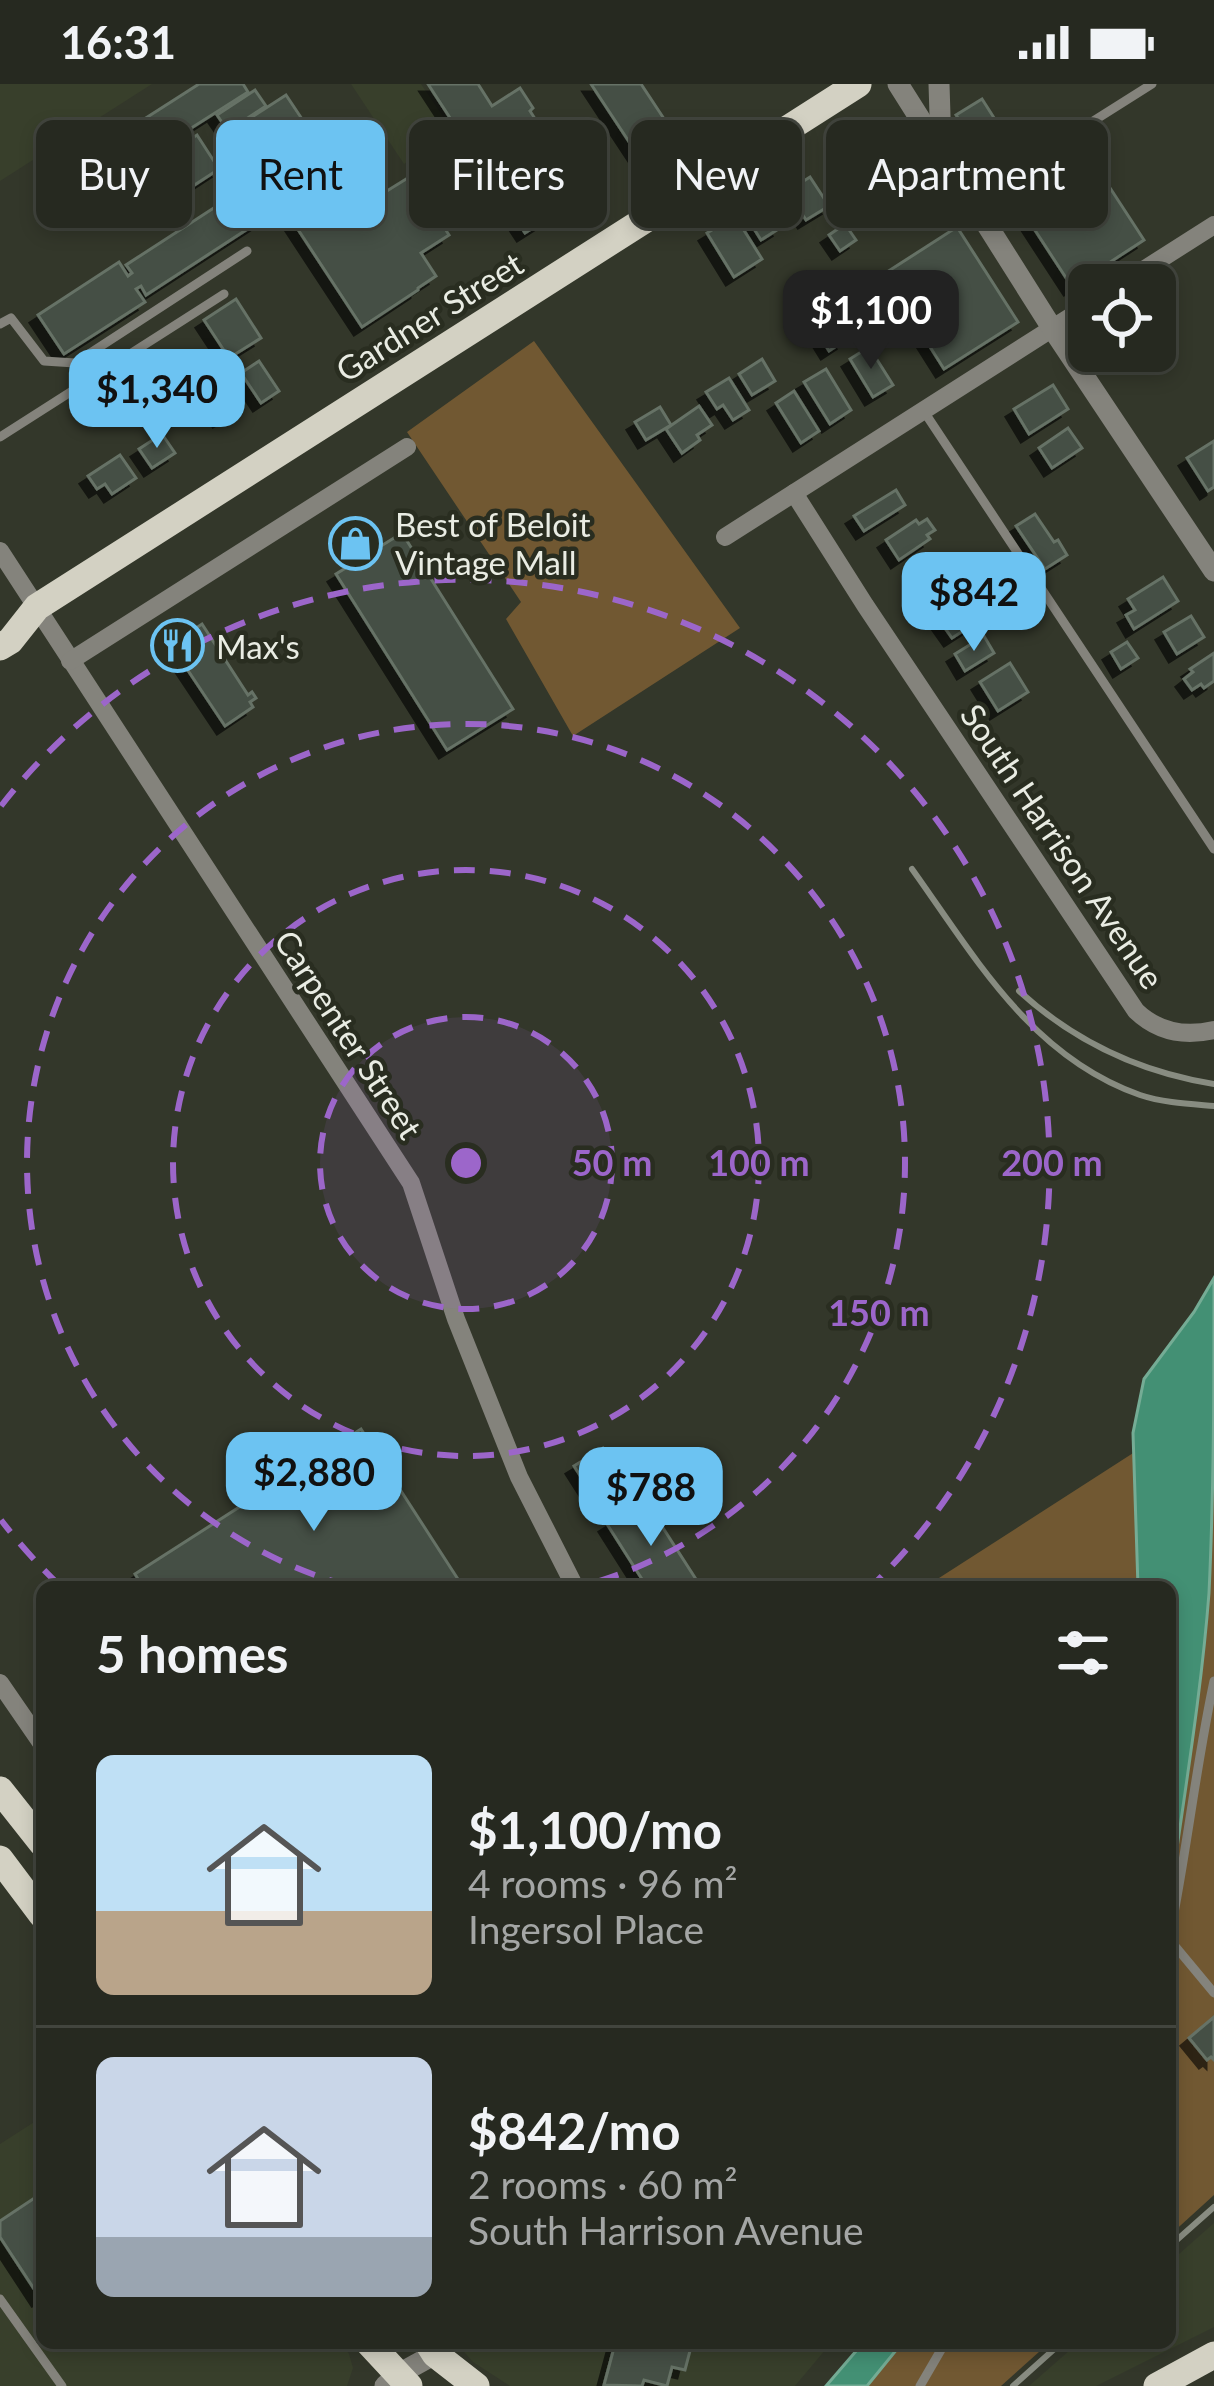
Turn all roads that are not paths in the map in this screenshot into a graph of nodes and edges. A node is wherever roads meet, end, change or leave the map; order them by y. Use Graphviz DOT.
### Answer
graph roads {
  1 [pos="858,84"];
  2 [pos="898,84"];
  3 [pos="939,84"];
  4 [pos="1152,84"];
  5 [pos="921,120"];
  6 [pos="941,120"];
  7 [pos="1095,120"];
  8 [pos="1214,225"];
  9 [pos="988,228"];
  10 [pos="247,251"];
  11 [pos="1153,264"];
  12 [pos="224,294"];
  13 [pos="1068,318"];
  14 [pos="0,324"];
  15 [pos="1052,328"];
  16 [pos="923,410"];
  17 [pos="0,437"];
  18 [pos="407,447"];
  19 [pos="794,493"];
  20 [pos="725,537"];
  21 [pos="0,550"];
  22 [pos="1214,571"];
  23 [pos="38,607"];
  24 [pos="0,616"];
  25 [pos="0,647"];
  26 [pos="70,661"];
  27 [pos="1214,850"];
  28 [pos="1214,1030"];
  29 [pos="572,1581"];
  30 [pos="1214,1681"];
  31 [pos="0,1683"];
  32 [pos="36,1735"];
  33 [pos="0,1790"];
  34 [pos="36,1835"];
  35 [pos="0,1859"];
  36 [pos="36,1907"];
  37 [pos="1176,1907"];
  38 [pos="1176,1945"];
  39 [pos="1214,1993"];
  40 [pos="0,2299"];
  41 [pos="374,2349"];
  42 [pos="433,2349"];
  43 [pos="439,2349"];
  44 [pos="942,2349"];
  45 [pos="1214,2354"];
  46 [pos="403,2383"];
  47 [pos="62,2386"];
  48 [pos="476,2386"];
  49 [pos="920,2386"];
  50 [pos="1157,2386"];
  1 -- 23 [label="main road, Gardner Street"];
  2 -- 5 [label="street"];
  3 -- 6 [label="street"];
  4 -- 7 [label="lane"];
  8 -- 11 [label="street"];
  9 -- 15 [label="street"];
  10 -- 14 [label="lane"];
  12 -- 17 [label="lane"];
  13 -- 15 [label="street"];
  15 -- 16 [label="street"];
  15 -- 22 [label="street"];
  16 -- 19 [label="street"];
  16 -- 27 [label="lane"];
  18 -- 26 [label="street"];
  19 -- 20 [label="street"];
  19 -- 28 [label="street, South Harrison Avenue"];
  21 -- 23 [label="street, Carpenter Street"];
  23 -- 24 [label="main road, Gardner Street"];
  23 -- 25 [label="main road, Gardner Street"];
  23 -- 26 [label="street, Carpenter Street"];
  26 -- 29 [label="street, Carpenter Street"];
  30 -- 37 [label="lane"];
  31 -- 32 [label="street"];
  33 -- 34 [label="main road"];
  35 -- 36 [label="main road"];
  38 -- 39 [label="lane"];
  40 -- 47 [label="lane"];
  41 -- 46 [label="main road"];
  42 -- 46 [label="street"];
  43 -- 48 [label="main road"];
  44 -- 49 [label="lane"];
  45 -- 50 [label="main road"];
}
